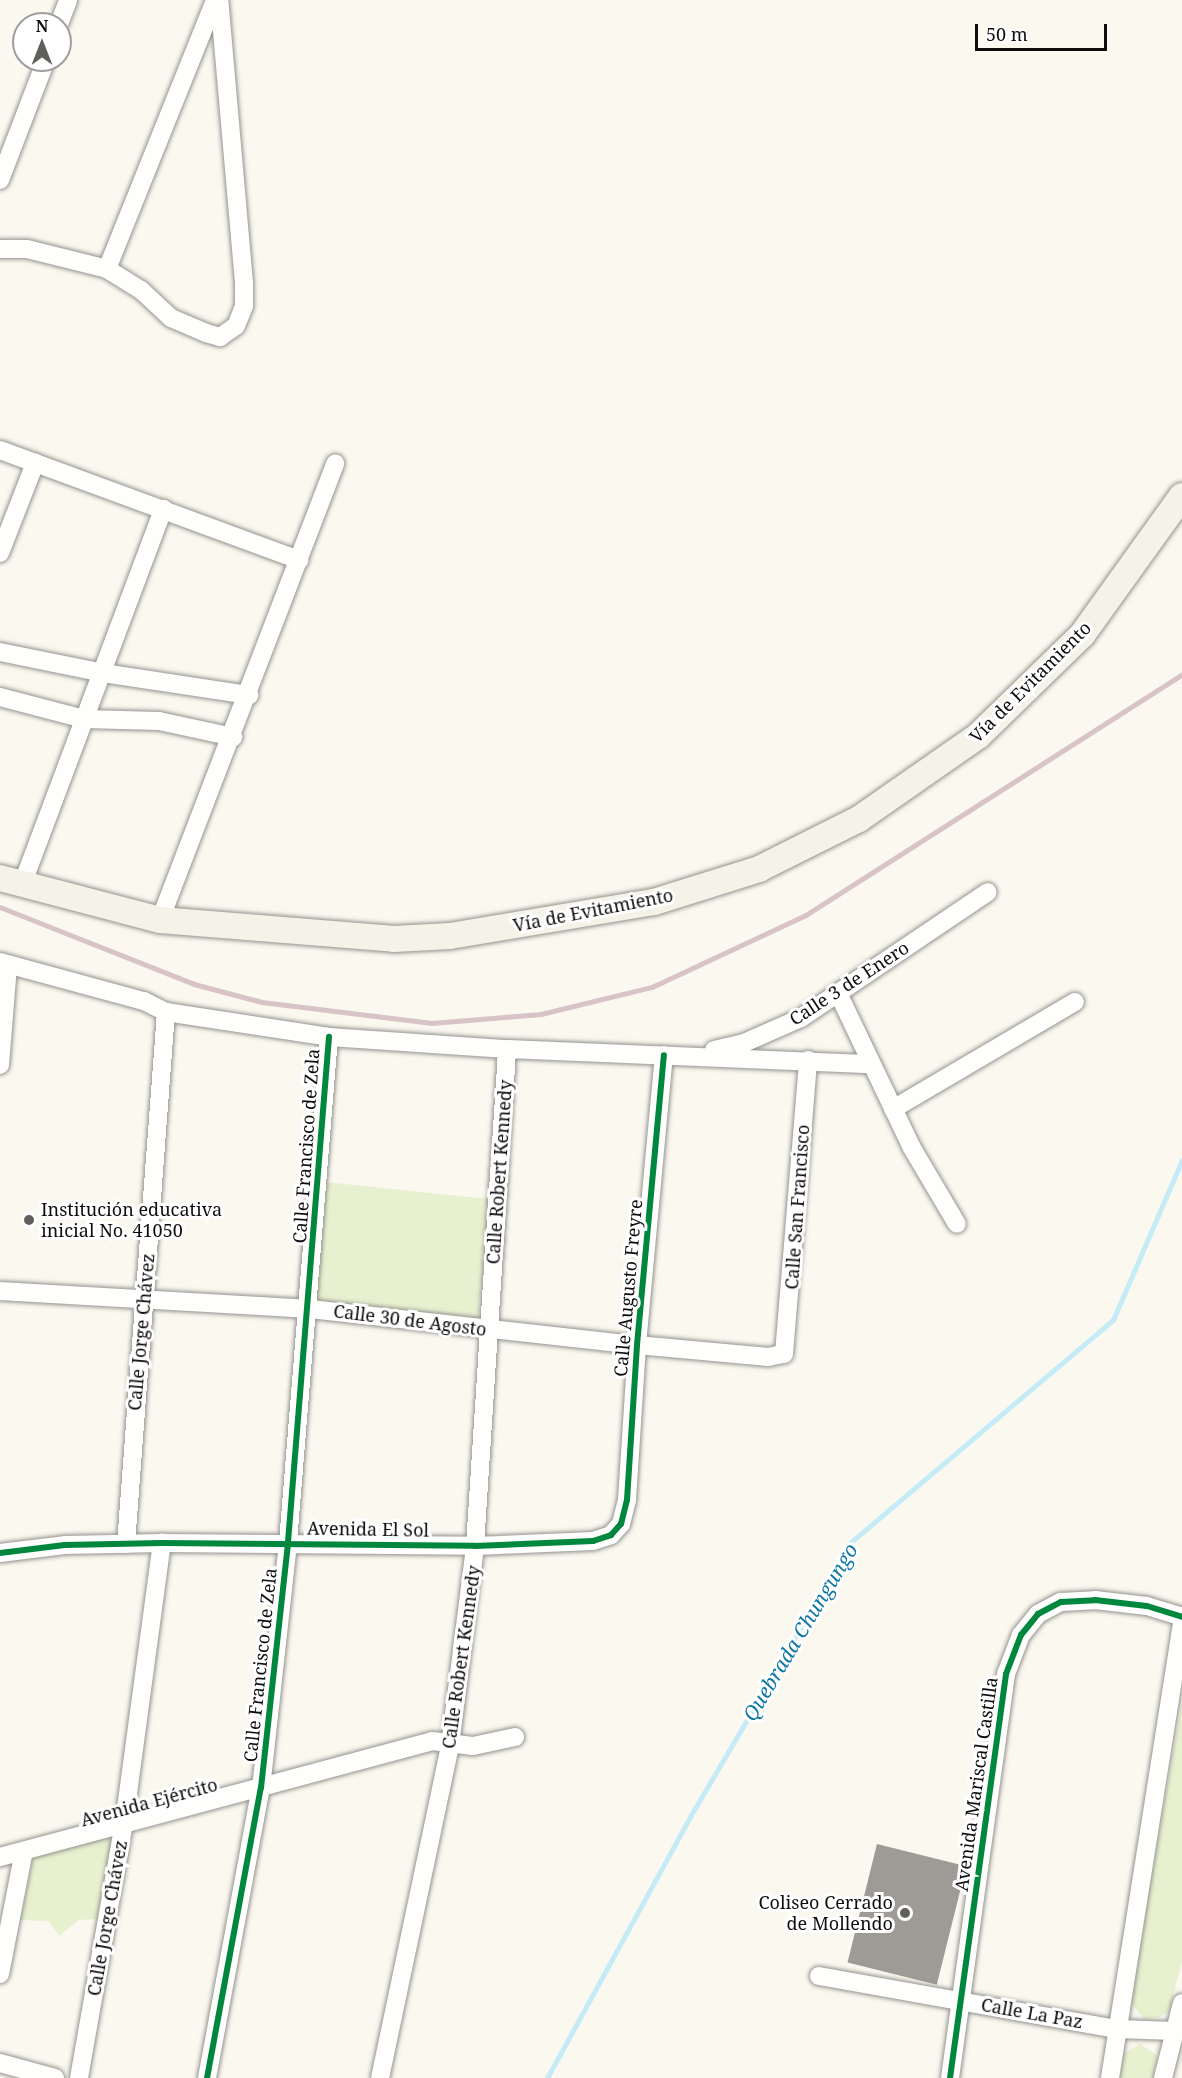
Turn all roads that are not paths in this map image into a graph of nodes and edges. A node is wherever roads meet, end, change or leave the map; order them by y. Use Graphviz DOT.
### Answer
graph roads {
  1 [pos="217,0"];
  2 [pos="41,72"];
  3 [pos="0,180"];
  4 [pos="0,249"];
  5 [pos="107,269"];
  6 [pos="0,450"];
  7 [pos="35,463"];
  8 [pos="335,463"];
  9 [pos="1182,496"];
  10 [pos="163,509"];
  11 [pos="0,553"];
  12 [pos="299,560"];
  13 [pos="0,652"];
  14 [pos="103,673"];
  15 [pos="249,695"];
  16 [pos="0,698"];
  17 [pos="84,719"];
  18 [pos="233,737"];
  19 [pos="11,882"];
  20 [pos="988,892"];
  21 [pos="160,920"];
  22 [pos="4,963"];
  23 [pos="838,993"];
  24 [pos="1075,1002"];
  25 [pos="166,1012"];
  26 [pos="329,1037"];
  27 [pos="507,1049"];
  28 [pos="664,1055"];
  29 [pos="808,1060"];
  30 [pos="871,1064"];
  31 [pos="0,1065"];
  32 [pos="893,1109"];
  33 [pos="957,1224"];
  34 [pos="0,1291"];
  35 [pos="144,1296"];
  36 [pos="310,1308"];
  37 [pos="488,1329"];
  38 [pos="637,1345"];
  39 [pos="784,1354"];
  40 [pos="621,1524"];
  41 [pos="288,1542"];
  42 [pos="162,1543"];
  43 [pos="126,1544"];
  44 [pos="475,1546"];
  45 [pos="0,1553"];
  46 [pos="1182,1619"];
  47 [pos="1179,1647"];
  48 [pos="515,1737"];
  49 [pos="450,1745"];
  50 [pos="261,1788"];
  51 [pos="124,1823"];
  52 [pos="24,1851"];
  53 [pos="0,1857"];
  54 [pos="0,1974"];
  55 [pos="819,1976"];
  56 [pos="961,2001"];
  57 [pos="1182,2002"];
  58 [pos="1118,2029"];
  59 [pos="1174,2031"];
  60 [pos="0,2063"];
  61 [pos="55,2078"];
  62 [pos="79,2078"];
  63 [pos="207,2078"];
  64 [pos="380,2078"];
  65 [pos="950,2078"];
  66 [pos="1110,2078"];
  67 [pos="1163,2078"];
  1 -- 5 [label="street"];
  1 -- 5 [label="street"];
  2 -- 3 [label="street"];
  4 -- 5 [label="street"];
  6 -- 7 [label="street"];
  7 -- 10 [label="street"];
  7 -- 11 [label="street"];
  8 -- 12 [label="street"];
  9 -- 21 [label="main road, Vía de Evitamiento"];
  10 -- 12 [label="street"];
  10 -- 14 [label="street"];
  12 -- 15 [label="street"];
  13 -- 14 [label="street"];
  14 -- 15 [label="street"];
  14 -- 17 [label="street"];
  15 -- 18 [label="street"];
  16 -- 17 [label="street"];
  17 -- 18 [label="street"];
  17 -- 19 [label="street"];
  18 -- 21 [label="street"];
  19 -- 21 [label="main road, Vía de Evitamiento"];
  20 -- 23 [label="street, Calle 3 de Enero"];
  22 -- 25 [label="street"];
  22 -- 31 [label="street"];
  23 -- 28 [label="street, Calle 3 de Enero"];
  23 -- 30 [label="street"];
  24 -- 32 [label="street"];
  25 -- 26 [label="street"];
  25 -- 35 [label="street, Calle Jorge Chávez"];
  26 -- 27 [label="street"];
  26 -- 36 [label="street, Calle Francisco de Zela"];
  27 -- 28 [label="street"];
  27 -- 37 [label="street, Calle Robert Kennedy"];
  28 -- 29 [label="street"];
  28 -- 38 [label="street, Calle Augusto Freyre"];
  29 -- 30 [label="street"];
  29 -- 39 [label="street, Calle San Francisco"];
  30 -- 32 [label="street"];
  32 -- 33 [label="street"];
  34 -- 35 [label="street, Calle 30 de Agosto"];
  35 -- 36 [label="street, Calle 30 de Agosto"];
  35 -- 43 [label="street, Calle Jorge Chávez"];
  36 -- 37 [label="street, Calle 30 de Agosto"];
  36 -- 41 [label="street, Calle Francisco de Zela"];
  37 -- 38 [label="street, Calle 30 de Agosto"];
  37 -- 44 [label="street, Calle Robert Kennedy"];
  38 -- 39 [label="street, Calle 30 de Agosto"];
  38 -- 40 [label="street, Calle Augusto Freyre"];
  40 -- 44 [label="street, Avenida El Sol"];
  41 -- 42 [label="street, Avenida El Sol"];
  41 -- 44 [label="street, Avenida El Sol"];
  41 -- 50 [label="street, Calle Francisco de Zela"];
  42 -- 43 [label="street, Avenida El Sol"];
  42 -- 51 [label="street, Calle Jorge Chávez"];
  43 -- 45 [label="street, Avenida El Sol"];
  44 -- 49 [label="street, Calle Robert Kennedy"];
  46 -- 47 [label="street, Avenida Mariscal Castilla"];
  46 -- 56 [label="street, Avenida Mariscal Castilla"];
  47 -- 58 [label="street, Avenida Mariscal Castilla"];
  48 -- 49 [label="street, Avenida Ejército"];
  49 -- 50 [label="street, Avenida Ejército"];
  49 -- 64 [label="street, Calle Robert Kennedy"];
  50 -- 51 [label="street, Avenida Ejército"];
  50 -- 63 [label="street, Calle Francisco de Zela"];
  51 -- 52 [label="street, Avenida Ejército"];
  51 -- 62 [label="street, Calle Jorge Chávez"];
  52 -- 53 [label="street, Avenida Ejército"];
  52 -- 54 [label="street"];
  55 -- 56 [label="street, Calle La Paz"];
  56 -- 58 [label="street, Calle La Paz"];
  56 -- 65 [label="street, Avenida Mariscal Castilla"];
  57 -- 59 [label="street"];
  58 -- 59 [label="street, Calle La Paz"];
  58 -- 66 [label="street, Avenida Mariscal Castilla"];
  59 -- 67 [label="street"];
  60 -- 61 [label="street"];
}
